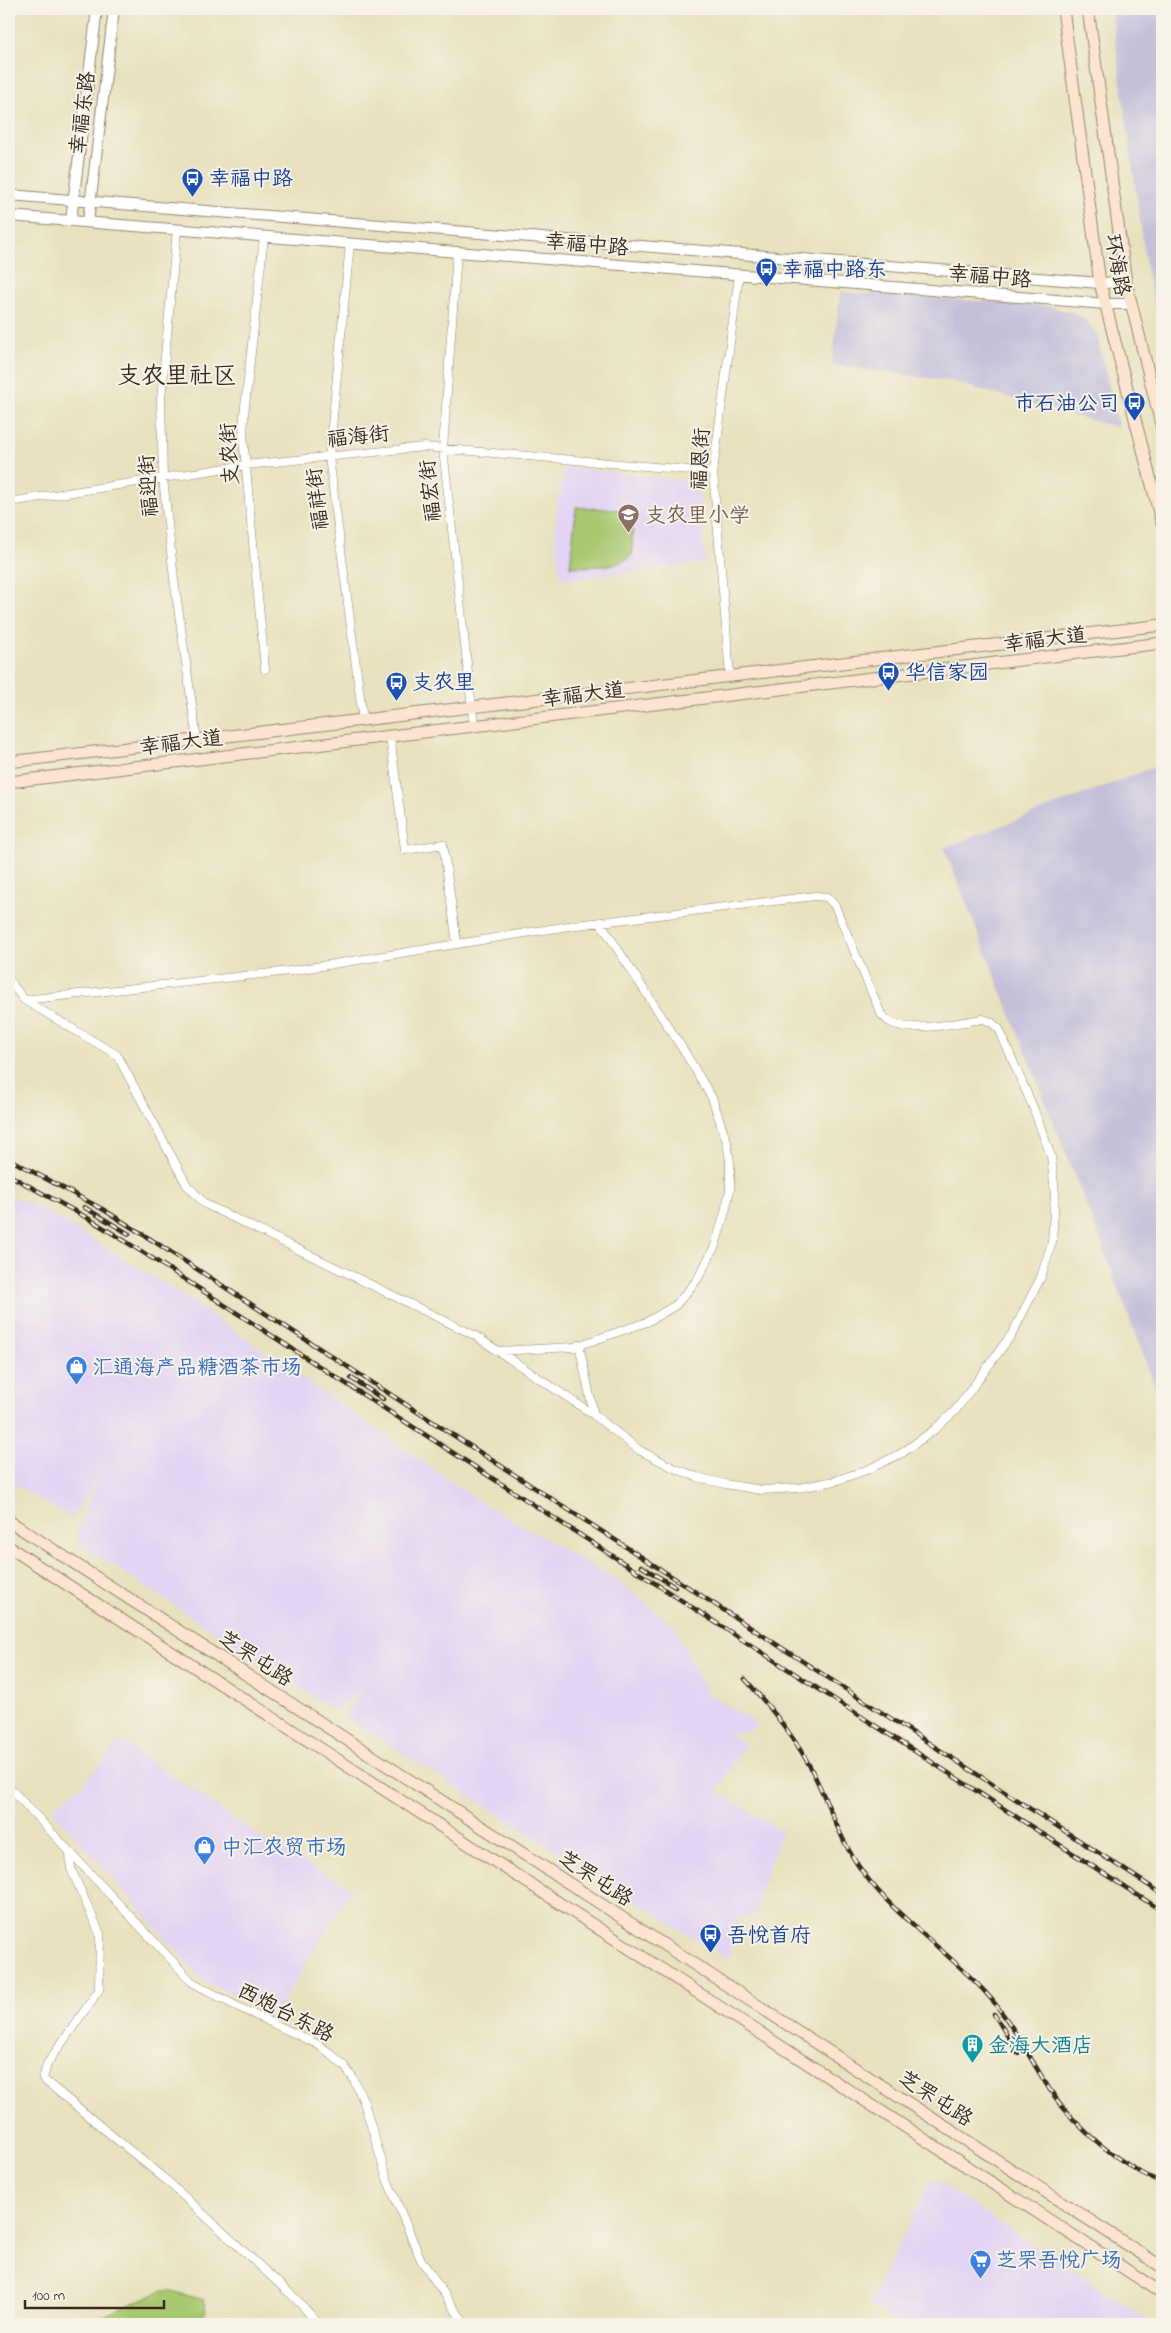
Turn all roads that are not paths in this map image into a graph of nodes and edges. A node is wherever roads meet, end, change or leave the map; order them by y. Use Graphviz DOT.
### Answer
graph roads {
  1 [pos="97,9"];
  2 [pos="114,9"];
  3 [pos="1063,9"];
  4 [pos="1088,9"];
  5 [pos="9,195"];
  6 [pos="74,200"];
  7 [pos="91,201"];
  8 [pos="9,216"];
  9 [pos="71,220"];
  10 [pos="88,222"];
  11 [pos="176,229"];
  12 [pos="264,237"];
  13 [pos="350,244"];
  14 [pos="457,252"];
  15 [pos="739,275"];
  16 [pos="1126,282"];
  17 [pos="1100,283"];
  18 [pos="1106,304"];
  19 [pos="1132,304"];
  20 [pos="1162,428"];
  21 [pos="443,449"];
  22 [pos="329,457"];
  23 [pos="246,465"];
  24 [pos="712,472"];
  25 [pos="163,478"];
  26 [pos="9,502"];
  27 [pos="1162,524"];
  28 [pos="1162,625"];
  29 [pos="1162,643"];
  30 [pos="265,669"];
  31 [pos="730,676"];
  32 [pos="472,707"];
  33 [pos="363,720"];
  34 [pos="474,726"];
  35 [pos="390,736"];
  36 [pos="197,740"];
  37 [pos="9,762"];
  38 [pos="9,782"];
  39 [pos="600,922"];
  40 [pos="457,944"];
  41 [pos="9,980"];
  42 [pos="24,1000"];
  43 [pos="579,1345"];
  44 [pos="497,1350"];
  45 [pos="594,1415"];
  46 [pos="9,1520"];
  47 [pos="9,1547"];
  48 [pos="9,1786"];
  49 [pos="70,1854"];
  50 [pos="1162,2267"];
  51 [pos="1162,2293"];
  52 [pos="319,2324"];
  53 [pos="465,2324"];
  1 -- 6 [label="street, 幸福东路"];
  2 -- 7 [label="street, 幸福东路"];
  3 -- 17 [label="main road, 环海路"];
  4 -- 16 [label="main road, 环海路"];
  5 -- 6 [label="street, 幸福中路"];
  6 -- 7 [label="street, 幸福中路"];
  6 -- 9 [label="street, 幸福东路"];
  7 -- 10 [label="street, 幸福东路"];
  7 -- 17 [label="street, 幸福中路"];
  8 -- 9 [label="street, 幸福中路"];
  9 -- 10 [label="street, 幸福中路"];
  10 -- 11 [label="street, 幸福中路"];
  11 -- 12 [label="street, 幸福中路"];
  11 -- 25 [label="street, 福迎街"];
  12 -- 13 [label="street, 幸福中路"];
  12 -- 23 [label="street, 支农街"];
  13 -- 14 [label="street, 幸福中路"];
  13 -- 22 [label="street, 福祥街"];
  14 -- 15 [label="street, 幸福中路"];
  14 -- 21 [label="street, 福宏街"];
  15 -- 18 [label="street, 幸福中路"];
  15 -- 24 [label="street, 福恩街"];
  16 -- 17 [label="street, 幸福中路"];
  16 -- 19 [label="main road, 环海路"];
  17 -- 18 [label="main road, 环海路"];
  18 -- 19 [label="street, 幸福中路"];
  18 -- 27 [label="main road, 环海路"];
  19 -- 20 [label="main road, 环海路"];
  21 -- 22 [label="street, 福海街"];
  21 -- 24 [label="street, 福海街"];
  21 -- 32 [label="street, 福宏街"];
  22 -- 23 [label="street, 福海街"];
  22 -- 33 [label="street, 福祥街"];
  23 -- 25 [label="street, 福海街"];
  23 -- 30 [label="street, 支农街"];
  24 -- 31 [label="street, 福恩街"];
  25 -- 26 [label="street, 福海街"];
  25 -- 36 [label="street, 福迎街"];
  28 -- 31 [label="main road, 幸福大道"];
  29 -- 34 [label="main road, 幸福大道"];
  31 -- 32 [label="main road, 幸福大道"];
  32 -- 33 [label="main road, 幸福大道"];
  32 -- 34 [label="street, 福宏街"];
  33 -- 36 [label="main road, 幸福大道"];
  34 -- 35 [label="main road, 幸福大道"];
  35 -- 38 [label="main road, 幸福大道"];
  35 -- 40 [label="street"];
  36 -- 37 [label="main road, 幸福大道"];
  39 -- 40 [label="street"];
  39 -- 43 [label="street"];
  39 -- 45 [label="street"];
  40 -- 42 [label="street"];
  41 -- 42 [label="street"];
  42 -- 44 [label="street"];
  43 -- 44 [label="street"];
  43 -- 45 [label="street"];
  44 -- 45 [label="street"];
  46 -- 50 [label="main road, 芝罘屯路"];
  47 -- 51 [label="main road, 芝罘屯路"];
  48 -- 49 [label="street, 西炮台东路"];
  49 -- 52 [label="street"];
  49 -- 53 [label="street, 西炮台东路"];
}
